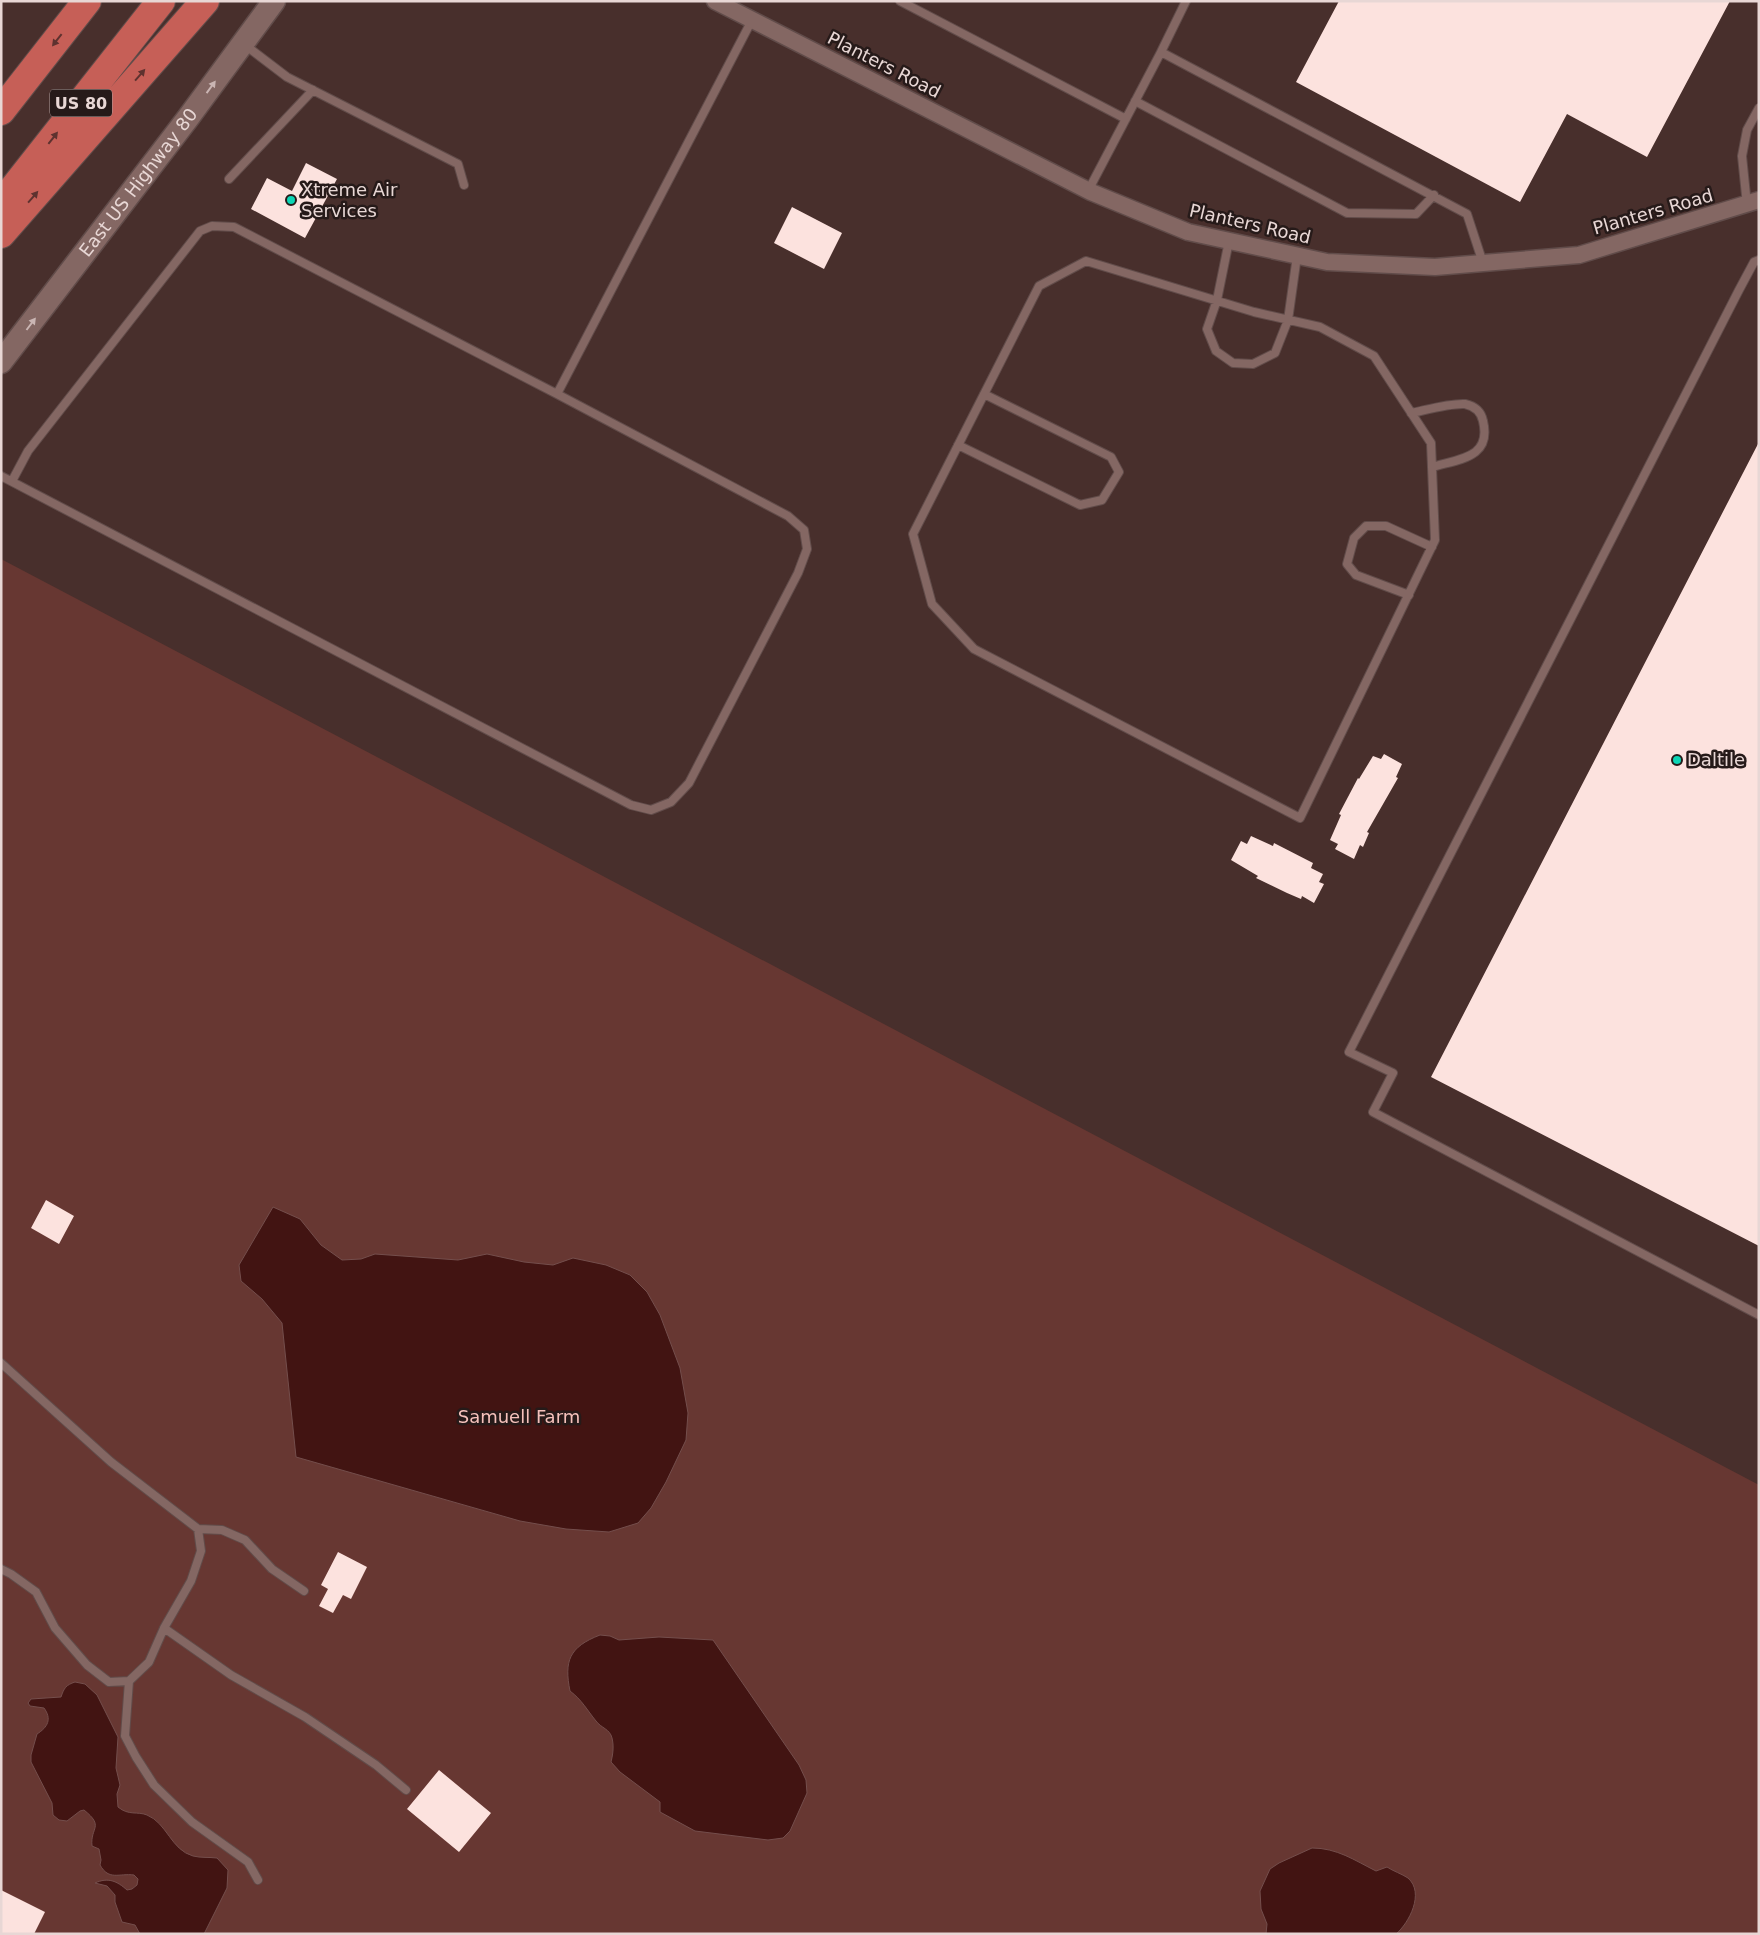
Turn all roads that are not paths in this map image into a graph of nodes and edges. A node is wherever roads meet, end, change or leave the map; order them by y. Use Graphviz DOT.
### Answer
graph roads {
  1 [pos="87,1"];
  2 [pos="161,1"];
  3 [pos="205,1"];
  4 [pos="274,1"];
  5 [pos="715,1"];
  6 [pos="900,1"];
  7 [pos="1186,1"];
  8 [pos="752,20"];
  9 [pos="243,44"];
  10 [pos="1161,52"];
  11 [pos="313,90"];
  12 [pos="1135,101"];
  13 [pos="1759,108"];
  14 [pos="1,111"];
  15 [pos="1126,119"];
  16 [pos="229,179"];
  17 [pos="464,185"];
  18 [pos="1088,191"];
  19 [pos="1434,195"];
  20 [pos="1753,203"];
  21 [pos="1,204"];
  22 [pos="1,234"];
  23 [pos="1229,241"];
  24 [pos="1297,256"];
  25 [pos="1759,260"];
  26 [pos="1483,263"];
  27 [pos="1217,300"];
  28 [pos="1288,320"];
  29 [pos="1,362"];
  30 [pos="557,394"];
  31 [pos="984,394"];
  32 [pos="1411,413"];
  33 [pos="958,444"];
  34 [pos="1432,467"];
  35 [pos="1,476"];
  36 [pos="12,481"];
  37 [pos="1432,547"];
  38 [pos="1409,595"];
  39 [pos="1759,1315"];
  40 [pos="1,1363"];
  41 [pos="198,1529"];
  42 [pos="1,1570"];
  43 [pos="304,1591"];
  44 [pos="164,1628"];
  45 [pos="129,1681"];
  46 [pos="406,1790"];
  47 [pos="258,1880"];
  1 -- 14 [label="highway, US 80, one-way"];
  21 -- 2 [label="highway, US 80, one-way"];
  22 -- 3 [label="highway, one-way"];
  4 -- 9 [label="main road, East US Highway 80"];
  5 -- 8 [label="street, Planters Road"];
  6 -- 15 [label="lane"];
  7 -- 10 [label="lane"];
  8 -- 18 [label="street, Planters Road"];
  8 -- 30 [label="lane"];
  9 -- 11 [label="lane"];
  29 -- 9 [label="main road, East US Highway 80, one-way"];
  10 -- 12 [label="lane"];
  10 -- 19 [label="lane"];
  11 -- 16 [label="lane"];
  11 -- 17 [label="lane"];
  12 -- 15 [label="lane"];
  12 -- 19 [label="lane"];
  13 -- 20 [label="lane"];
  15 -- 18 [label="lane"];
  18 -- 23 [label="street, Planters Road"];
  19 -- 26 [label="lane"];
  20 -- 26 [label="street, Planters Road"];
  23 -- 24 [label="street, Planters Road"];
  23 -- 27 [label="lane"];
  24 -- 26 [label="street, Planters Road"];
  24 -- 28 [label="lane"];
  25 -- 39 [label="lane"];
  27 -- 28 [label="lane"];
  27 -- 28 [label="lane"];
  27 -- 31 [label="lane"];
  28 -- 32 [label="lane"];
  30 -- 36 [label="lane"];
  30 -- 36 [label="lane"];
  31 -- 33 [label="lane"];
  31 -- 33 [label="lane"];
  32 -- 34 [label="lane"];
  32 -- 34 [label="lane"];
  33 -- 38 [label="lane"];
  34 -- 37 [label="lane"];
  35 -- 36 [label="lane"];
  37 -- 38 [label="lane"];
  37 -- 38 [label="lane"];
  40 -- 41 [label="lane"];
  41 -- 43 [label="lane"];
  41 -- 44 [label="lane"];
  42 -- 45 [label="lane"];
  44 -- 45 [label="lane"];
  44 -- 46 [label="lane"];
  45 -- 47 [label="lane"];
}
